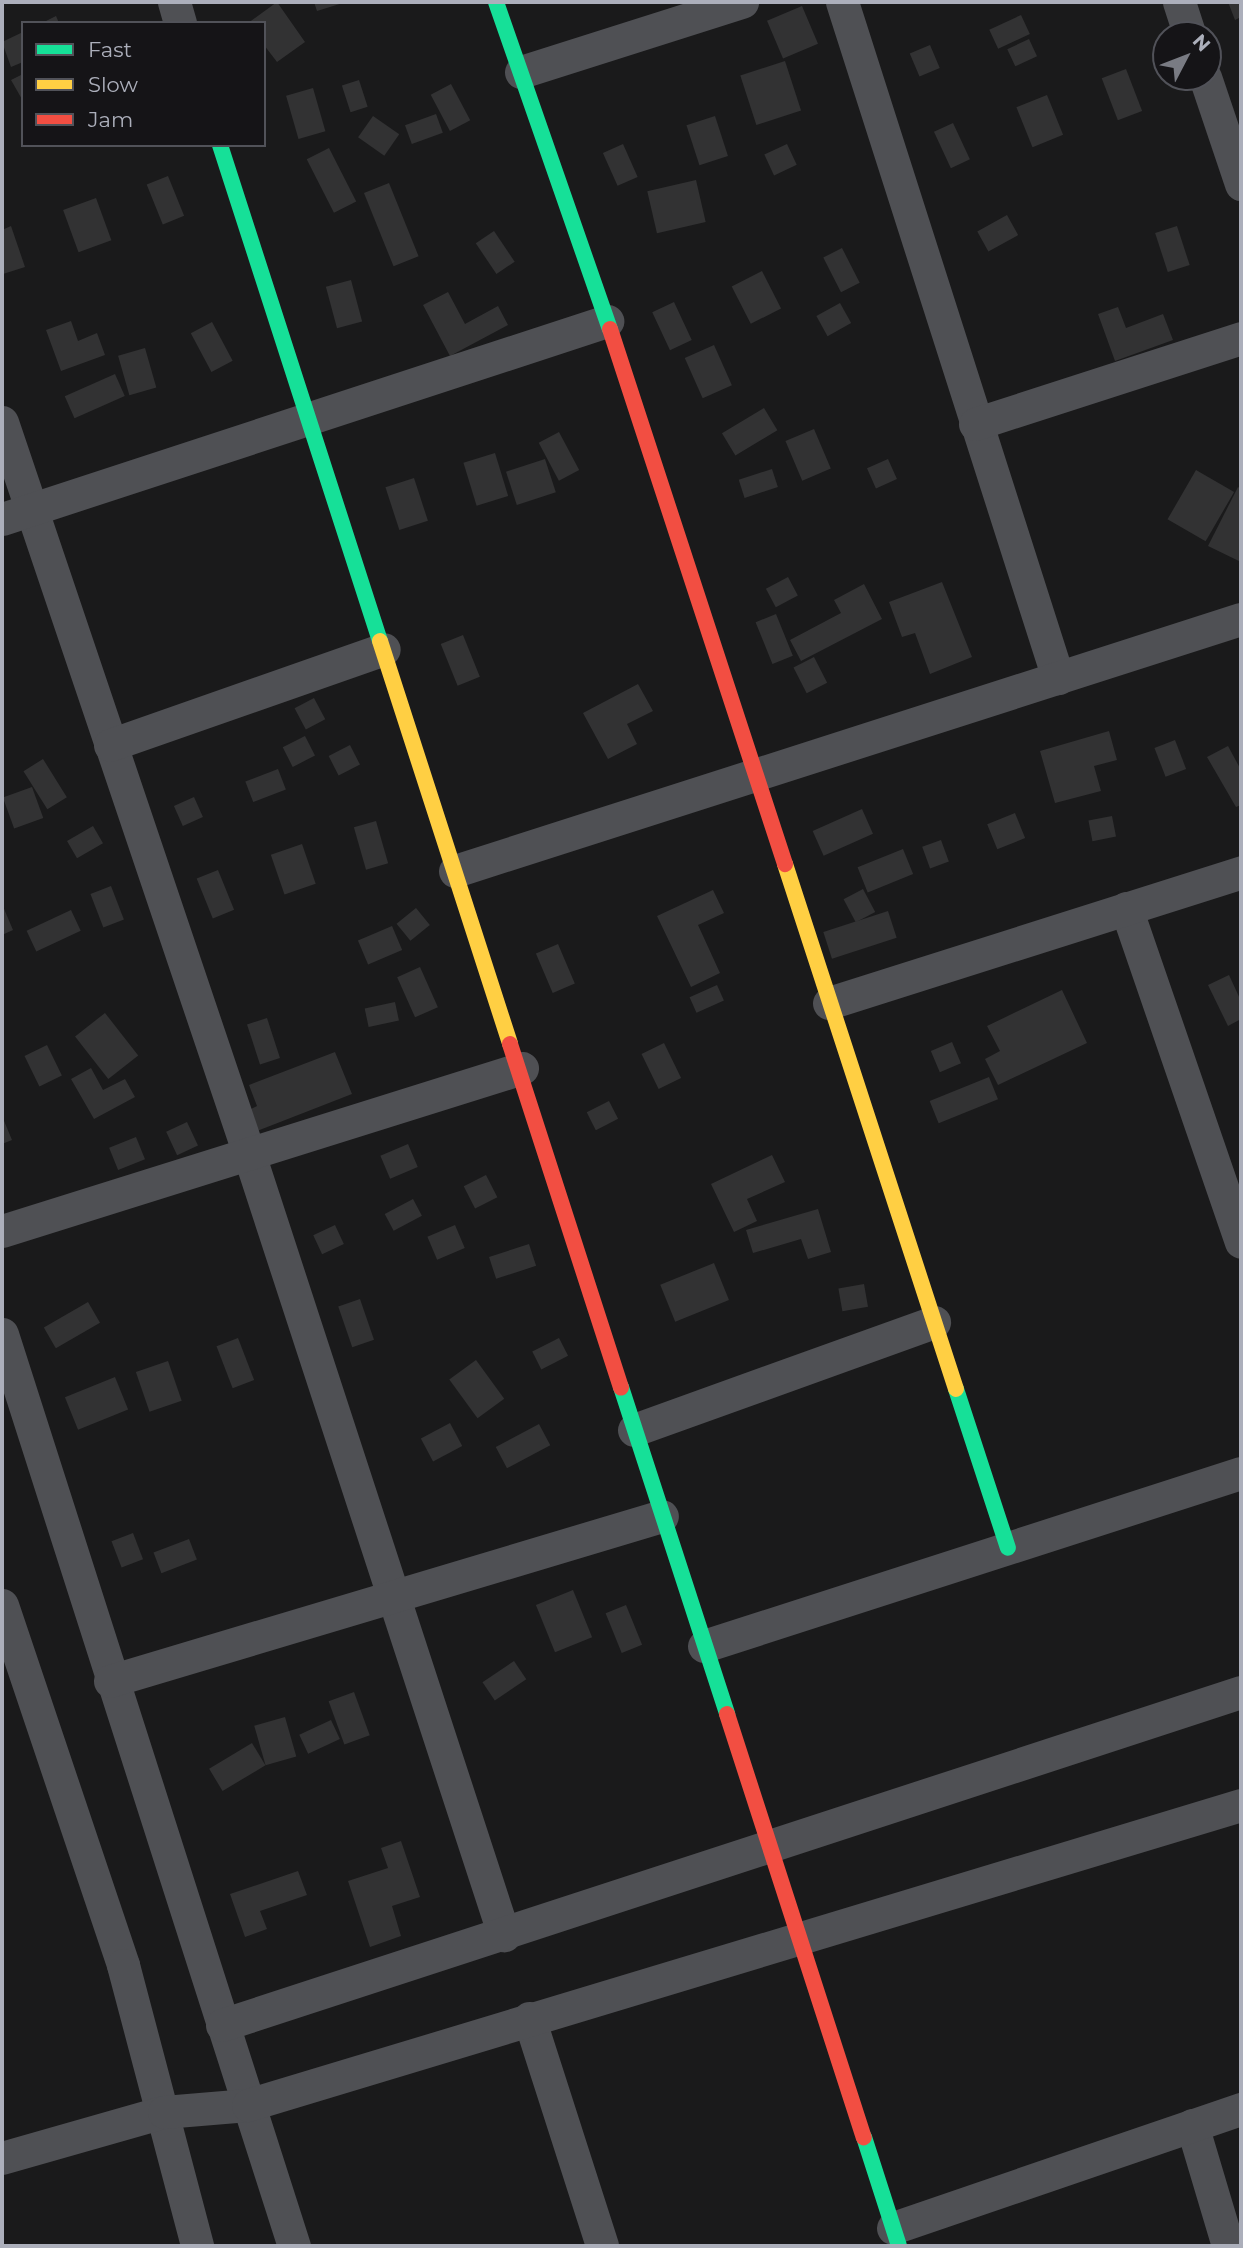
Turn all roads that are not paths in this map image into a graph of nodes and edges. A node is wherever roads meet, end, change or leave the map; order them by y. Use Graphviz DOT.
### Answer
graph roads {
  1 [pos="174,2"];
  2 [pos="496,2"];
  3 [pos="742,2"];
  4 [pos="842,2"];
  5 [pos="1179,2"];
  6 [pos="179,21"];
  7 [pos="1185,21"];
  8 [pos="521,72"];
  9 [pos="1213,91"];
  10 [pos="1233,129"];
  11 [pos="221,147"];
  12 [pos="1241,184"];
  13 [pos="607,321"];
  14 [pos="1241,338"];
  15 [pos="309,418"];
  16 [pos="2,422"];
  17 [pos="975,424"];
  18 [pos="16,514"];
  19 [pos="1241,619"];
  20 [pos="384,649"];
  21 [pos="1058,678"];
  22 [pos="110,745"];
  23 [pos="755,777"];
  24 [pos="455,871"];
  25 [pos="1241,872"];
  26 [pos="1126,908"];
  27 [pos="830,1003"];
  28 [pos="522,1069"];
  29 [pos="249,1154"];
  30 [pos="2,1231"];
  31 [pos="1241,1242"];
  32 [pos="934,1322"];
  33 [pos="2,1334"];
  34 [pos="634,1430"];
  35 [pos="1241,1473"];
  36 [pos="662,1516"];
  37 [pos="1008,1548"];
  38 [pos="391,1597"];
  39 [pos="2,1605"];
  40 [pos="704,1646"];
  41 [pos="110,1681"];
  42 [pos="1241,1692"];
  43 [pos="1241,1805"];
  44 [pos="769,1846"];
  45 [pos="504,1934"];
  46 [pos="798,1936"];
  47 [pos="529,2018"];
  48 [pos="222,2025"];
  49 [pos="248,2105"];
  50 [pos="1241,2109"];
  51 [pos="164,2112"];
  52 [pos="1192,2125"];
  53 [pos="2,2158"];
  54 [pos="192,2237"];
  55 [pos="896,2237"];
  56 [pos="294,2246"];
  57 [pos="602,2246"];
  58 [pos="1228,2246"];
  1 -- 6 [label="street"];
  2 -- 8 [label="street"];
  3 -- 8 [label="street"];
  4 -- 17 [label="street"];
  5 -- 7 [label="street"];
  8 -- 13 [label="street"];
  9 -- 10 [label="street"];
  10 -- 12 [label="street"];
  11 -- 15 [label="street"];
  13 -- 15 [label="street"];
  13 -- 23 [label="street"];
  14 -- 17 [label="street"];
  15 -- 18 [label="street"];
  15 -- 20 [label="street"];
  16 -- 18 [label="street"];
  17 -- 21 [label="street"];
  18 -- 22 [label="street"];
  19 -- 21 [label="street"];
  20 -- 22 [label="street"];
  20 -- 24 [label="street"];
  21 -- 23 [label="street"];
  22 -- 29 [label="street"];
  23 -- 24 [label="street"];
  23 -- 27 [label="street"];
  24 -- 28 [label="street"];
  25 -- 26 [label="street"];
  26 -- 27 [label="street"];
  26 -- 31 [label="street"];
  27 -- 32 [label="street"];
  28 -- 29 [label="street"];
  28 -- 34 [label="street"];
  29 -- 30 [label="street"];
  29 -- 38 [label="street"];
  32 -- 34 [label="street"];
  32 -- 37 [label="street"];
  33 -- 41 [label="street"];
  34 -- 36 [label="street"];
  35 -- 37 [label="street"];
  36 -- 38 [label="street"];
  36 -- 40 [label="street"];
  37 -- 40 [label="street"];
  38 -- 41 [label="street"];
  38 -- 45 [label="street"];
  39 -- 51 [label="street"];
  40 -- 44 [label="street"];
  41 -- 48 [label="street"];
  42 -- 44 [label="street"];
  43 -- 46 [label="street"];
  44 -- 45 [label="street"];
  44 -- 46 [label="street"];
  45 -- 48 [label="street"];
  46 -- 47 [label="street"];
  46 -- 55 [label="street"];
  47 -- 49 [label="street"];
  47 -- 57 [label="street"];
  48 -- 49 [label="street"];
  49 -- 51 [label="street"];
  49 -- 56 [label="street"];
  50 -- 52 [label="street"];
  51 -- 53 [label="street"];
  51 -- 54 [label="street"];
  52 -- 55 [label="street"];
  52 -- 58 [label="street"];
}
